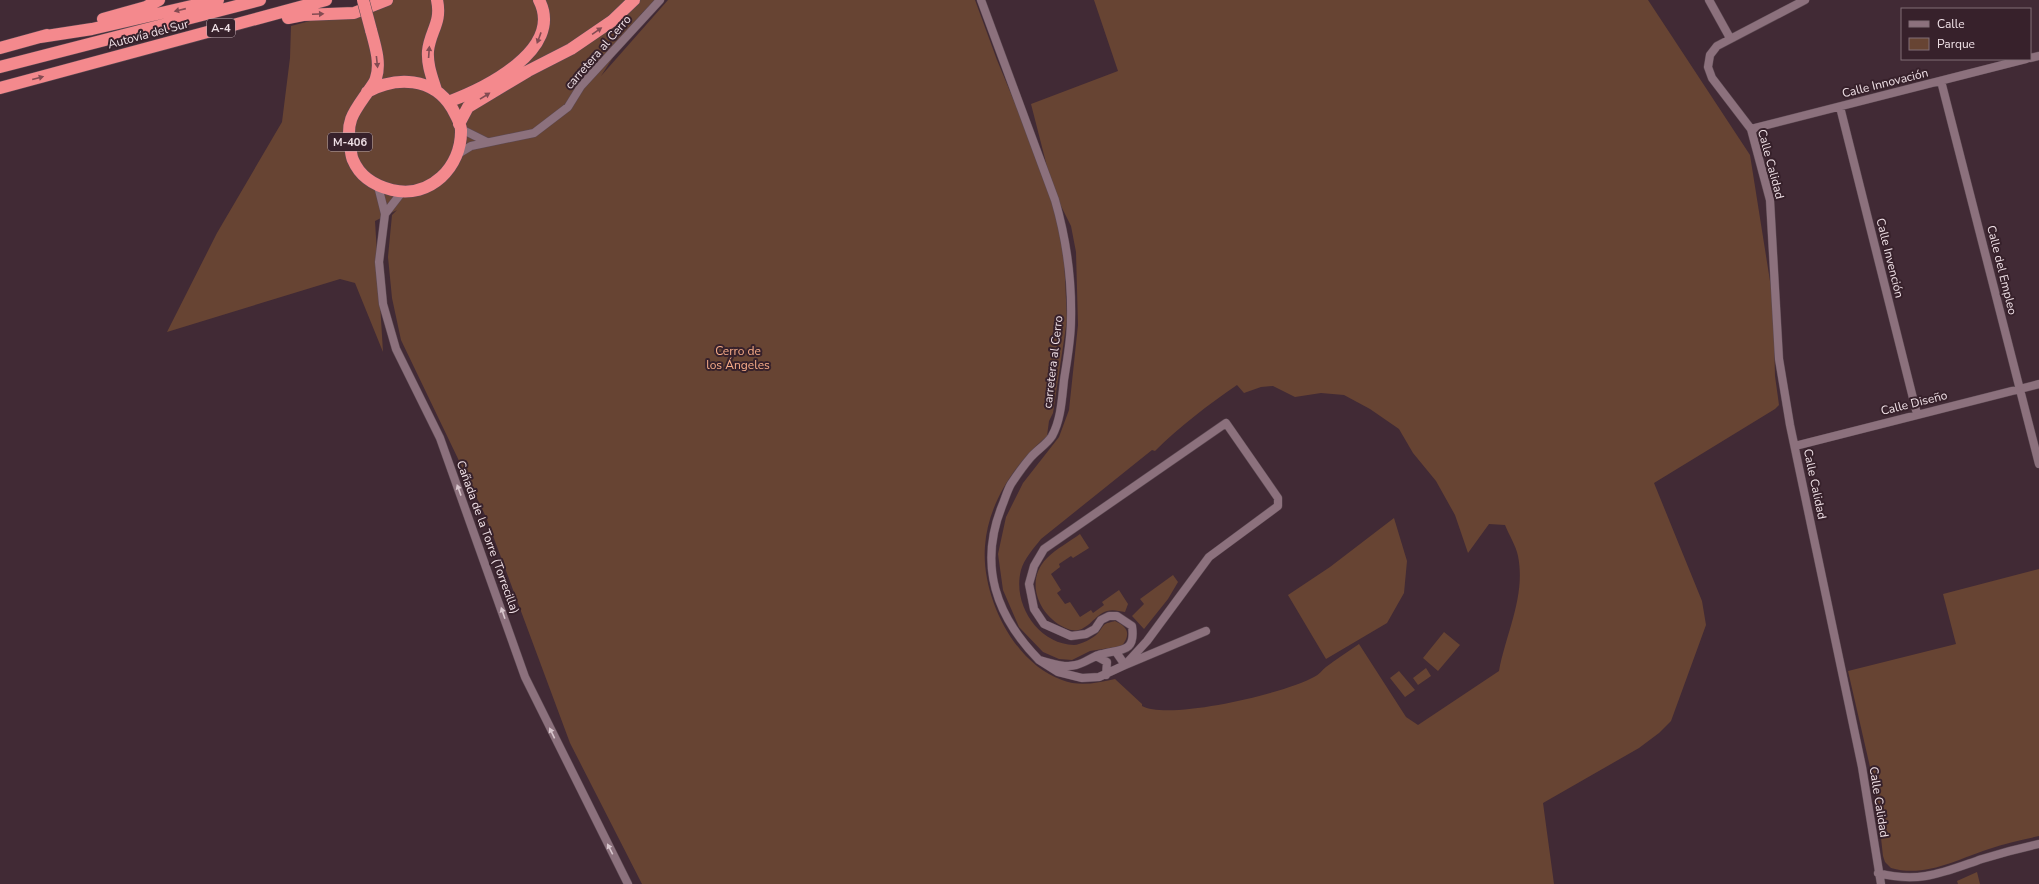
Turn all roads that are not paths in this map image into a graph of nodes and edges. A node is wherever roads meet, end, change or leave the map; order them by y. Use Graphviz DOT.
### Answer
graph roads {
  1 [pos="159,0"];
  2 [pos="218,0"];
  3 [pos="260,0"];
  4 [pos="326,0"];
  5 [pos="363,0"];
  6 [pos="387,0"];
  7 [pos="539,0"];
  8 [pos="634,0"];
  9 [pos="660,0"];
  10 [pos="981,0"];
  11 [pos="1709,0"];
  12 [pos="1805,0"];
  13 [pos="438,4"];
  14 [pos="40,37"];
  15 [pos="1730,38"];
  16 [pos="0,48"];
  17 [pos="116,57"];
  18 [pos="2022,60"];
  19 [pos="0,67"];
  20 [pos="1941,81"];
  21 [pos="0,88"];
  22 [pos="436,90"];
  23 [pos="367,92"];
  24 [pos="448,102"];
  25 [pos="1840,107"];
  26 [pos="460,126"];
  27 [pos="1751,129"];
  28 [pos="487,142"];
  29 [pos="458,154"];
  30 [pos="378,186"];
  31 [pos="402,192"];
  32 [pos="385,214"];
  33 [pos="2039,384"];
  34 [pos="2020,389"];
  35 [pos="1917,414"];
  36 [pos="1795,446"];
  37 [pos="2039,464"];
  38 [pos="1206,631"];
  39 [pos="1116,652"];
  40 [pos="1096,656"];
  41 [pos="1039,660"];
  42 [pos="1125,665"];
  43 [pos="1106,675"];
  44 [pos="2039,844"];
  45 [pos="1878,873"];
  46 [pos="628,884"];
  47 [pos="1881,884"];
  1 -- 14 [label="highway"];
  2 -- 14 [label="highway, one-way"];
  3 -- 19 [label="highway, Autovía del Sur / A-4"];
  4 -- 17 [label="highway, Autovía del Sur / A-4"];
  5 -- 23 [label="highway, M-406, one-way, bridge"];
  17 -- 6 [label="highway, one-way"];
  7 -- 24 [label="highway, one-way"];
  26 -- 8 [label="highway, one-way"];
  9 -- 28 [label="street, carretera al Cerro"];
  10 -- 41 [label="street, carretera al Cerro"];
  11 -- 15 [label="street"];
  12 -- 15 [label="street, Calle Calidad"];
  22 -- 13 [label="highway, one-way"];
  14 -- 16 [label="highway"];
  15 -- 27 [label="street, Calle Calidad"];
  21 -- 17 [label="highway, Autovía del Sur / A-4, one-way"];
  18 -- 20 [label="street, Calle Innovación"];
  20 -- 25 [label="street, Calle Innovación"];
  20 -- 34 [label="street, Calle del Empleo"];
  22 -- 23 [label="highway"];
  22 -- 24 [label="highway"];
  23 -- 30 [label="highway, M-406"];
  24 -- 26 [label="highway"];
  25 -- 27 [label="street, Calle Innovación"];
  25 -- 35 [label="street, Calle Invención"];
  26 -- 28 [label="street"];
  26 -- 29 [label="highway, M-406"];
  27 -- 36 [label="street, Calle Calidad"];
  28 -- 29 [label="street, carretera al Cerro"];
  29 -- 31 [label="highway, M-406"];
  30 -- 31 [label="highway, M-406"];
  30 -- 32 [label="street, Cañada de la Torre (Torrecilla)"];
  31 -- 32 [label="street"];
  46 -- 32 [label="street, Cañada de la Torre (Torrecilla), one-way"];
  33 -- 34 [label="street, Calle Diseño"];
  34 -- 35 [label="street, Calle Diseño"];
  34 -- 37 [label="street, Calle del Empleo"];
  35 -- 36 [label="street, Calle Diseño"];
  36 -- 45 [label="street, Calle Calidad"];
  38 -- 42 [label="street"];
  39 -- 40 [label="street"];
  39 -- 42 [label="street"];
  39 -- 42 [label="street"];
  40 -- 41 [label="street"];
  40 -- 43 [label="street"];
  41 -- 43 [label="street, carretera al Cerro"];
  42 -- 43 [label="street, carretera al Cerro"];
  44 -- 45 [label="street"];
  45 -- 47 [label="street, Calle Calidad"];
}
